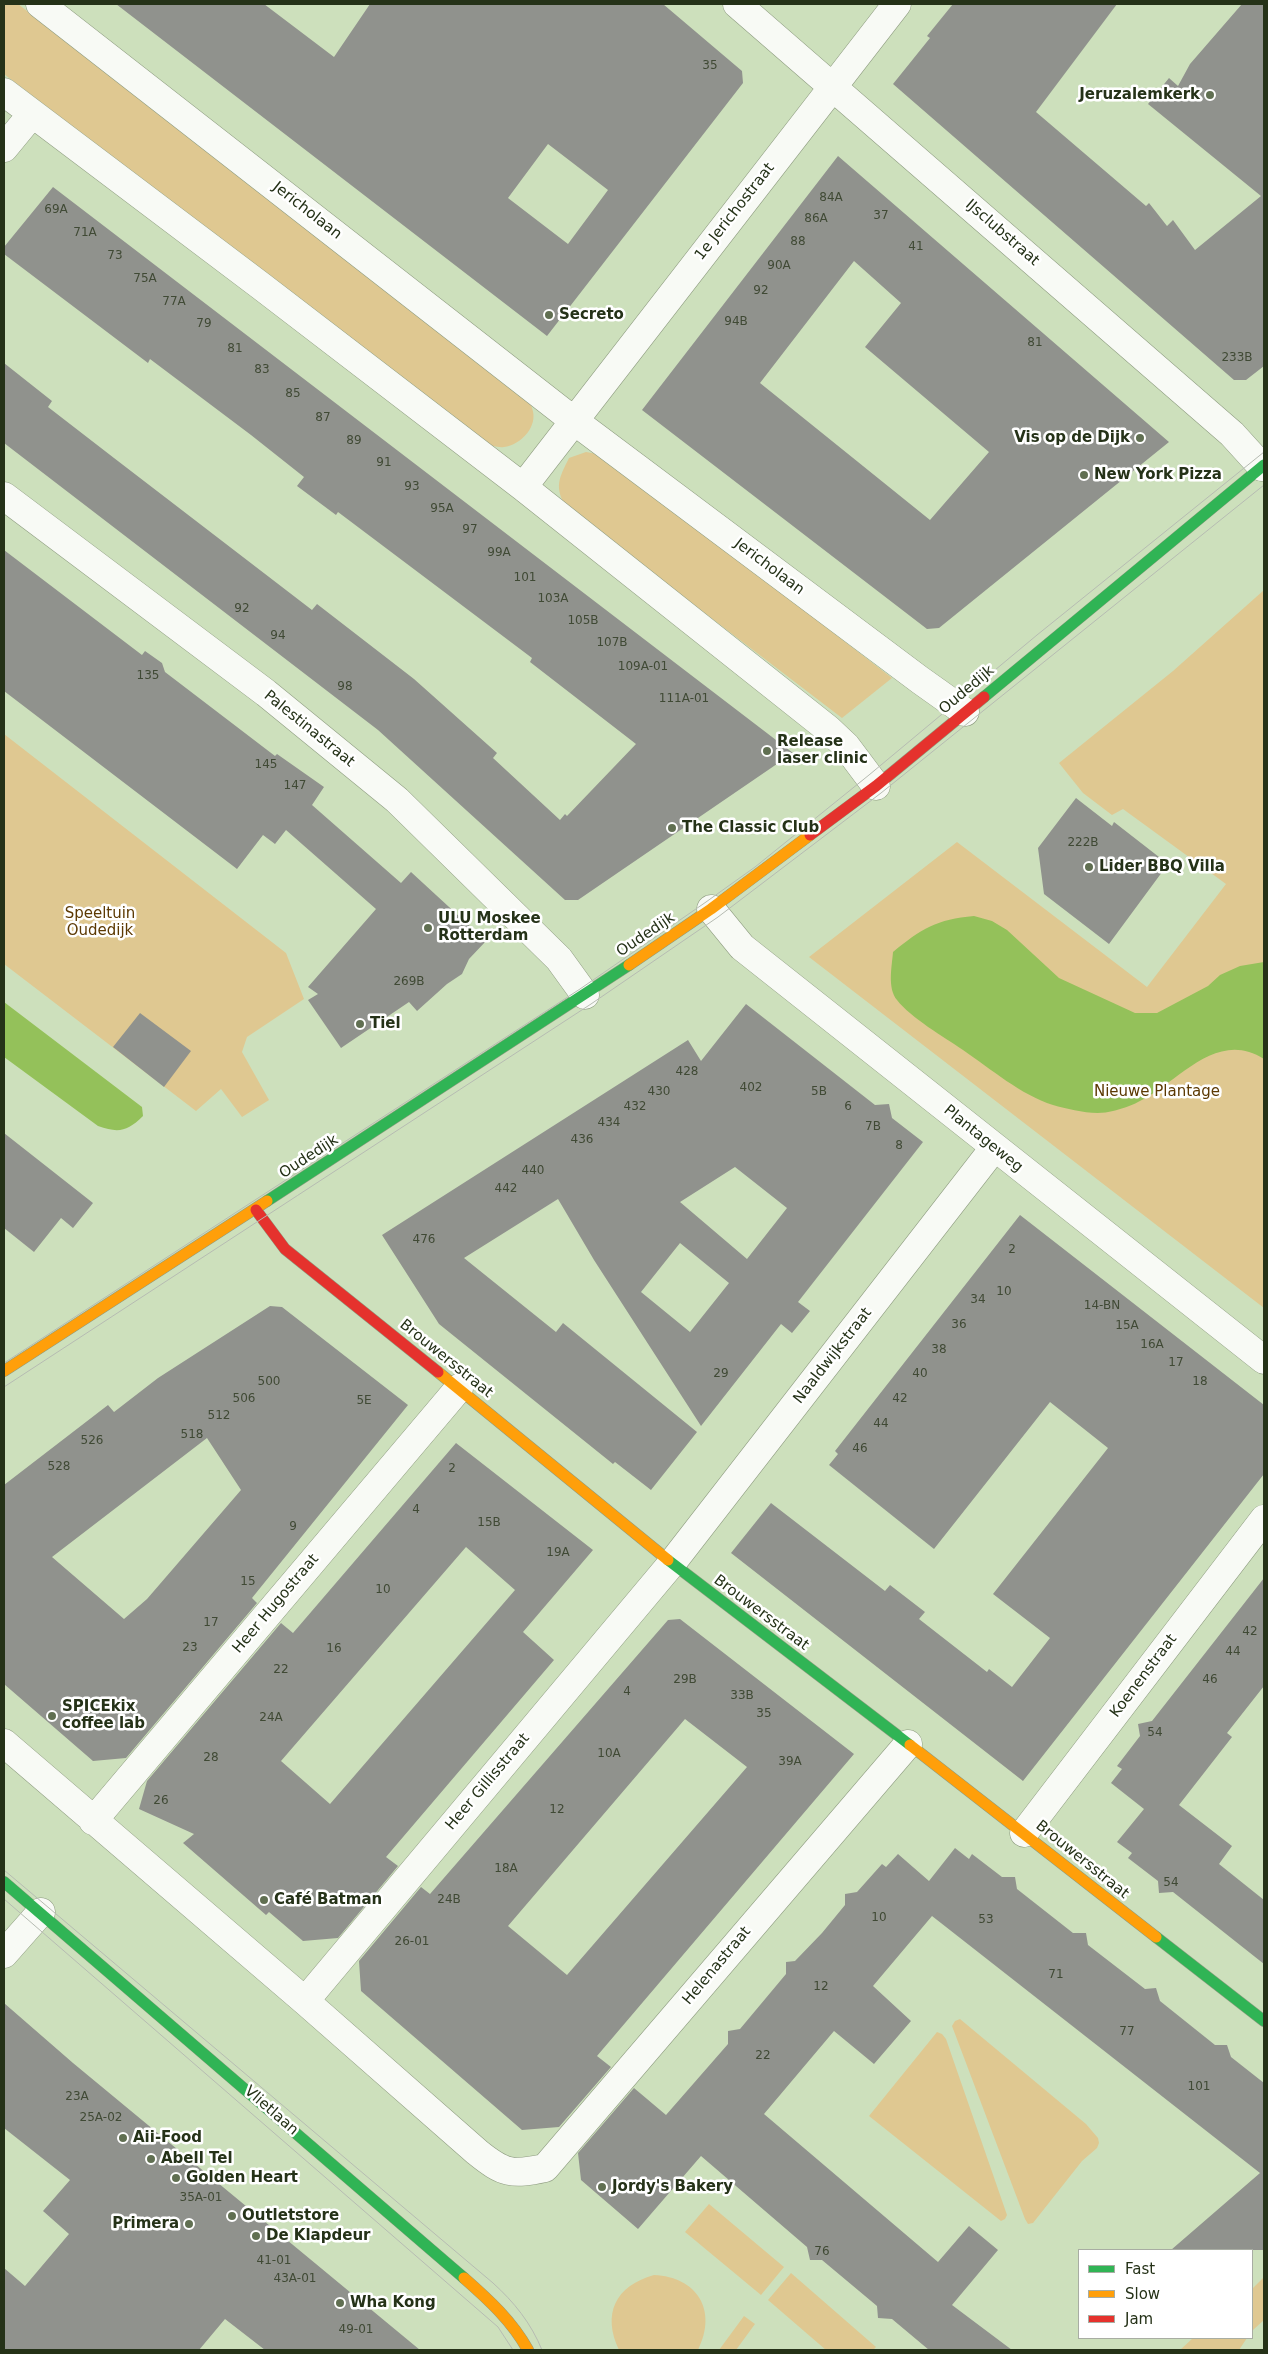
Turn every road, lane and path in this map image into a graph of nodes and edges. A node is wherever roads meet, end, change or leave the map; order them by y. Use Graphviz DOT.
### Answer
graph roads {
  1 [pos="40,4"];
  2 [pos="737,4"];
  3 [pos="897,4"];
  4 [pos="832,86"];
  5 [pos="4,92"];
  6 [pos="32,114"];
  7 [pos="4,148"];
  8 [pos="573,420"];
  9 [pos="1263,466"];
  10 [pos="522,487"];
  11 [pos="4,496"];
  12 [pos="965,712"];
  13 [pos="876,786"];
  14 [pos="711,909"];
  15 [pos="585,995"];
  16 [pos="994,1148"];
  17 [pos="256,1210"];
  18 [pos="1264,1360"];
  19 [pos="4,1372"];
  20 [pos="459,1388"];
  21 [pos="1264,1519"];
  22 [pos="672,1563"];
  23 [pos="4,1743"];
  24 [pos="908,1744"];
  25 [pos="93,1820"];
  26 [pos="1024,1833"];
  27 [pos="4,1882"];
  28 [pos="41,1912"];
  29 [pos="4,1954"];
  30 [pos="305,2001"];
  31 [pos="1264,2021"];
  32 [pos="528,2350"];
  1 -- 8 [label="street, Jericholaan"];
  2 -- 4 [label="street, IJsclubstraat"];
  3 -- 4 [label="street, 1e Jerichostraat"];
  4 -- 8 [label="street, 1e Jerichostraat"];
  4 -- 9 [label="street, IJsclubstraat"];
  5 -- 6 [label="street"];
  6 -- 7 [label="street"];
  6 -- 10 [label="street"];
  8 -- 10 [label="street"];
  8 -- 12 [label="street, Jericholaan"];
  9 -- 12 [label="street, Oudedijk"];
  10 -- 13 [label="street"];
  11 -- 15 [label="street, Palestinastraat"];
  12 -- 13 [label="street, Oudedijk"];
  13 -- 14 [label="street, Oudedijk"];
  14 -- 15 [label="street, Oudedijk"];
  14 -- 16 [label="street, Plantageweg"];
  15 -- 17 [label="street, Oudedijk"];
  16 -- 18 [label="street, Plantageweg"];
  16 -- 22 [label="street, Naaldwijkstraat"];
  17 -- 19 [label="street, Oudedijk"];
  17 -- 20 [label="street, Brouwersstraat"];
  20 -- 22 [label="street, Brouwersstraat"];
  20 -- 25 [label="street, Heer Hugostraat"];
  21 -- 26 [label="street, Koenenstraat"];
  22 -- 24 [label="street, Brouwersstraat"];
  22 -- 30 [label="street, Heer Gillisstraat"];
  23 -- 25 [label="street"];
  24 -- 26 [label="street, Brouwersstraat"];
  24 -- 30 [label="street, Helenastraat"];
  25 -- 30 [label="street"];
  26 -- 31 [label="street, Brouwersstraat"];
  27 -- 28 [label="street, Vlietlaan"];
  28 -- 29 [label="street"];
  28 -- 32 [label="street, Vlietlaan"];
}
